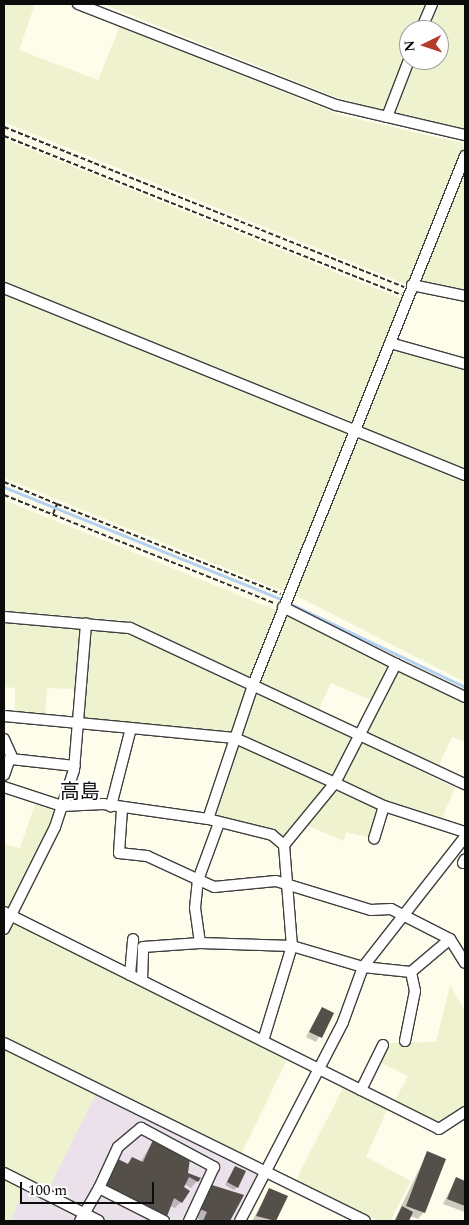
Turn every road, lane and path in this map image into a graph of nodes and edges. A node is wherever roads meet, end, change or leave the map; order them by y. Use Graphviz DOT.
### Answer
graph roads {
  1 [pos="78,4"];
  2 [pos="432,4"];
  3 [pos="425,20"];
  4 [pos="405,70"];
  5 [pos="387,117"];
  6 [pos="4,127"];
  7 [pos="465,135"];
  8 [pos="4,136"];
  9 [pos="465,156"];
  10 [pos="4,288"];
  11 [pos="410,291"];
  12 [pos="465,296"];
  13 [pos="390,342"];
  14 [pos="465,364"];
  15 [pos="357,431"];
  16 [pos="465,475"];
  17 [pos="4,482"];
  18 [pos="4,495"];
  19 [pos="57,504"];
  20 [pos="53,514"];
  21 [pos="288,596"];
  22 [pos="284,607"];
  23 [pos="4,616"];
  24 [pos="86,623"];
  25 [pos="396,664"];
  26 [pos="253,685"];
  27 [pos="465,698"];
  28 [pos="4,716"];
  29 [pos="78,724"];
  30 [pos="131,728"];
  31 [pos="362,737"];
  32 [pos="235,738"];
  33 [pos="4,739"];
  34 [pos="11,759"];
  35 [pos="75,766"];
  36 [pos="4,775"];
  37 [pos="335,782"];
  38 [pos="465,784"];
  39 [pos="4,787"];
  40 [pos="62,806"];
  41 [pos="384,806"];
  42 [pos="116,808"];
  43 [pos="208,819"];
  44 [pos="219,823"];
  45 [pos="465,832"];
  46 [pos="465,837"];
  47 [pos="374,838"];
  48 [pos="284,846"];
  49 [pos="198,880"];
  50 [pos="288,885"];
  51 [pos="8,913"];
  52 [pos="404,914"];
  53 [pos="4,929"];
  54 [pos="133,939"];
  55 [pos="450,939"];
  56 [pos="200,944"];
  57 [pos="292,946"];
  58 [pos="465,963"];
  59 [pos="363,967"];
  60 [pos="411,972"];
  61 [pos="130,975"];
  62 [pos="142,980"];
  63 [pos="263,1041"];
  64 [pos="405,1041"];
  65 [pos="4,1042"];
  66 [pos="383,1045"];
  67 [pos="319,1069"];
  68 [pos="361,1090"];
  69 [pos="465,1112"];
  70 [pos="266,1172"];
  71 [pos="4,1173"];
  72 [pos="99,1188"];
  73 [pos="82,1218"];
  74 [pos="98,1221"];
  75 [pos="164,1221"];
  76 [pos="189,1221"];
  77 [pos="240,1221"];
  78 [pos="365,1221"];
  1 -- 5 [label="street"];
  2 -- 3 [label="street"];
  4 -- 5 [label="street"];
  5 -- 7 [label="street"];
  6 -- 11 [label="path"];
  8 -- 11 [label="path"];
  9 -- 11 [label="street"];
  10 -- 15 [label="street"];
  11 -- 12 [label="street"];
  11 -- 13 [label="street"];
  13 -- 14 [label="street"];
  13 -- 15 [label="street"];
  15 -- 16 [label="street"];
  15 -- 21 [label="street"];
  17 -- 19 [label="path"];
  18 -- 20 [label="path"];
  19 -- 20 [label="path"];
  19 -- 21 [label="path"];
  20 -- 22 [label="path"];
  21 -- 22 [label="street"];
  22 -- 25 [label="street"];
  22 -- 26 [label="street"];
  23 -- 24 [label="street"];
  24 -- 26 [label="street"];
  24 -- 29 [label="street"];
  25 -- 27 [label="street"];
  25 -- 31 [label="street"];
  26 -- 31 [label="street"];
  26 -- 32 [label="street"];
  28 -- 29 [label="street"];
  29 -- 30 [label="street"];
  29 -- 35 [label="street"];
  30 -- 32 [label="street"];
  30 -- 42 [label="street"];
  31 -- 37 [label="street"];
  31 -- 38 [label="street"];
  32 -- 37 [label="street"];
  32 -- 43 [label="street"];
  33 -- 34 [label="street"];
  34 -- 35 [label="street"];
  34 -- 36 [label="street"];
  35 -- 40 [label="street"];
  37 -- 41 [label="street"];
  37 -- 48 [label="street"];
  39 -- 40 [label="street"];
  40 -- 42 [label="street"];
  40 -- 51 [label="street"];
  41 -- 45 [label="street"];
  41 -- 47 [label="street"];
  42 -- 43 [label="street"];
  42 -- 49 [label="street"];
  43 -- 44 [label="street"];
  44 -- 48 [label="street"];
  44 -- 49 [label="street"];
  46 -- 52 [label="street"];
  48 -- 50 [label="street"];
  49 -- 50 [label="street"];
  49 -- 56 [label="street"];
  50 -- 52 [label="street"];
  50 -- 57 [label="street"];
  51 -- 53 [label="street"];
  51 -- 61 [label="street"];
  52 -- 55 [label="street"];
  52 -- 59 [label="street"];
  54 -- 61 [label="street"];
  55 -- 58 [label="street"];
  55 -- 60 [label="street"];
  56 -- 57 [label="street"];
  56 -- 62 [label="street"];
  57 -- 59 [label="street"];
  57 -- 63 [label="street"];
  59 -- 60 [label="street"];
  59 -- 67 [label="street"];
  60 -- 64 [label="street"];
  61 -- 62 [label="street"];
  62 -- 63 [label="street"];
  63 -- 67 [label="street"];
  65 -- 70 [label="street"];
  66 -- 68 [label="street"];
  67 -- 68 [label="street"];
  67 -- 70 [label="street"];
  68 -- 69 [label="street"];
  70 -- 77 [label="street"];
  70 -- 78 [label="street"];
  71 -- 73 [label="street"];
  72 -- 73 [label="street"];
  72 -- 75 [label="street"];
  72 -- 76 [label="street"];
  73 -- 74 [label="street"];
}
